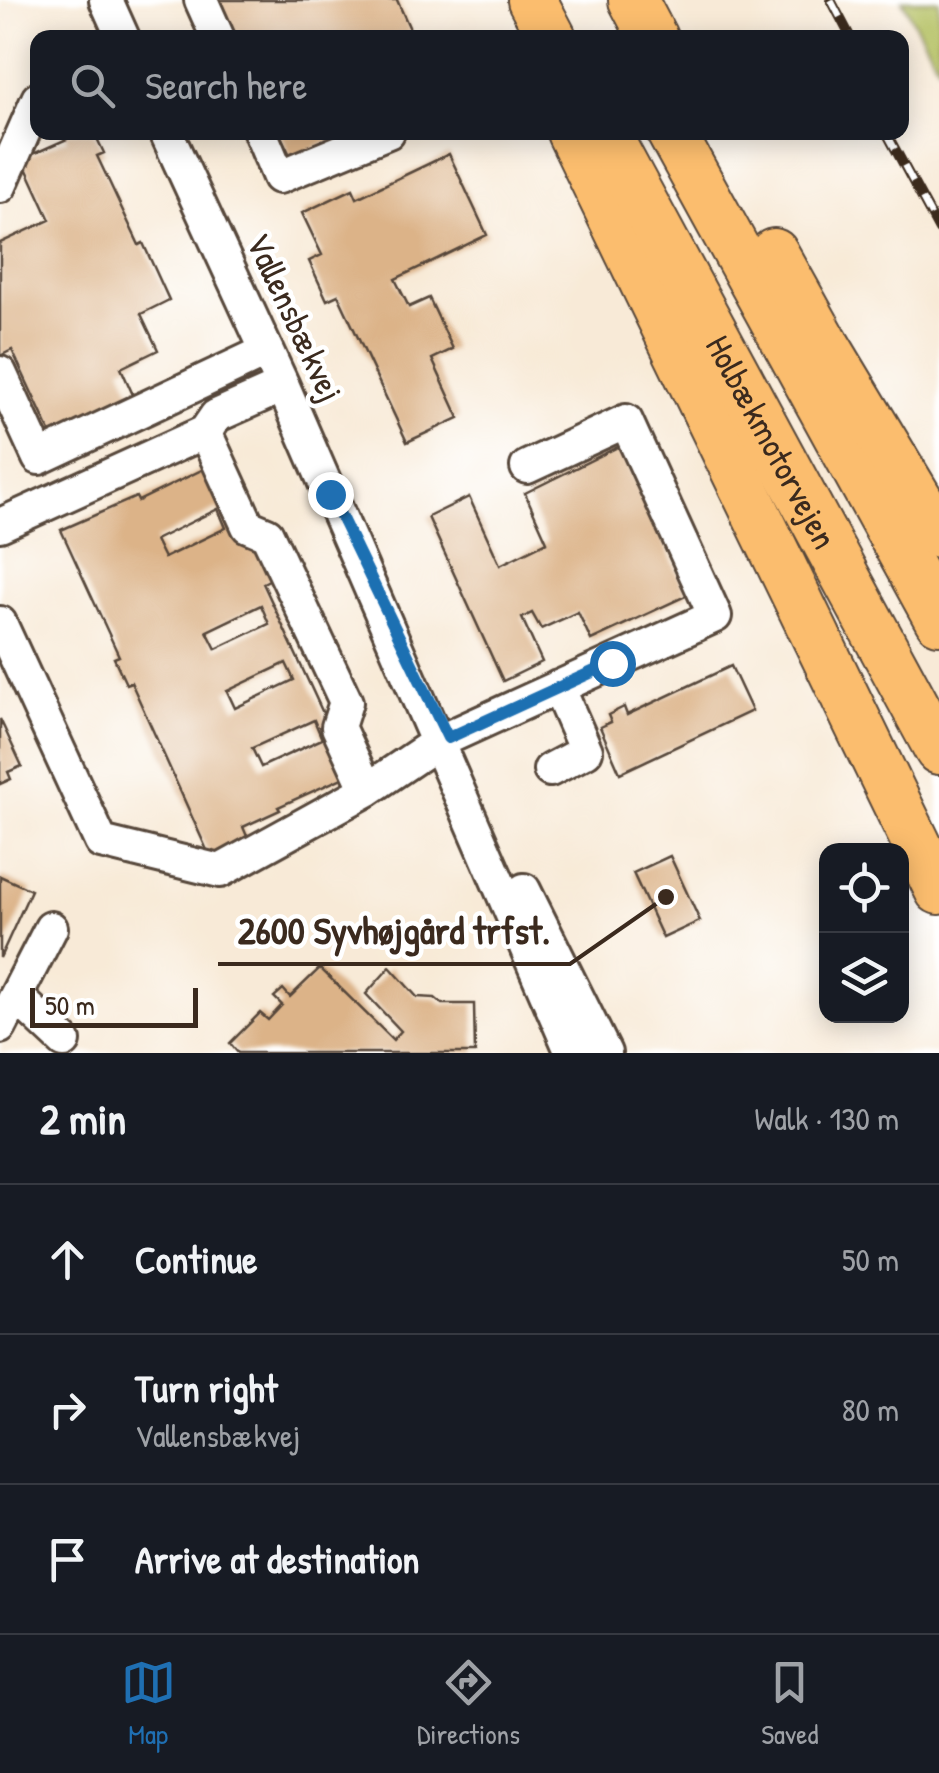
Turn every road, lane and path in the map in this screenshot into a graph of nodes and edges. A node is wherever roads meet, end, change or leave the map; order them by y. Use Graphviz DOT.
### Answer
graph roads {
  1 [pos="201,0"];
  2 [pos="516,0"];
  3 [pos="532,0"];
  4 [pos="602,0"];
  5 [pos="632,0"];
  6 [pos="214,30"];
  7 [pos="528,30"];
  8 [pos="548,30"];
  9 [pos="617,30"];
  10 [pos="649,30"];
  11 [pos="30,117"];
  12 [pos="174,140"];
  13 [pos="263,140"];
  14 [pos="369,140"];
  15 [pos="575,140"];
  16 [pos="609,140"];
  17 [pos="675,140"];
  18 [pos="710,140"];
  19 [pos="0,186"];
  20 [pos="267,351"];
  21 [pos="0,373"];
  22 [pos="283,386"];
  23 [pos="205,432"];
  24 [pos="527,467"];
  25 [pos="0,525"];
  26 [pos="939,534"];
  27 [pos="939,620"];
  28 [pos="0,623"];
  29 [pos="558,688"];
  30 [pos="443,740"];
  31 [pos="939,750"];
  32 [pos="550,770"];
  33 [pos="367,790"];
  34 [pos="939,890"];
  35 [pos="51,928"];
  36 [pos="16,996"];
  37 [pos="0,1027"];
  38 [pos="65,1049"];
  39 [pos="572,1053"];
  40 [pos="604,1053"];
  1 -- 6 [label="street"];
  2 -- 7 [label="highway"];
  3 -- 8 [label="highway"];
  4 -- 9 [label="highway"];
  5 -- 10 [label="highway"];
  11 -- 19 [label="street"];
  12 -- 20 [label="street, Vallensbækvej"];
  13 -- 14 [label="street"];
  15 -- 34 [label="highway"];
  16 -- 31 [label="highway, Holbækmotorvejen"];
  17 -- 27 [label="highway, Holbækmotorvejen"];
  18 -- 26 [label="highway"];
  20 -- 21 [label="street"];
  20 -- 22 [label="street, Vallensbækvej"];
  22 -- 23 [label="street"];
  22 -- 30 [label="street, Vallensbækvej"];
  23 -- 25 [label="street"];
  23 -- 33 [label="street"];
  24 -- 29 [label="street"];
  28 -- 33 [label="street"];
  29 -- 30 [label="street"];
  29 -- 32 [label="street"];
  30 -- 33 [label="street"];
  30 -- 39 [label="street, Vallensbækvej"];
  30 -- 40 [label="street, Vallensbækvej"];
  35 -- 36 [label="street"];
  36 -- 37 [label="street"];
  36 -- 38 [label="street"];
}
